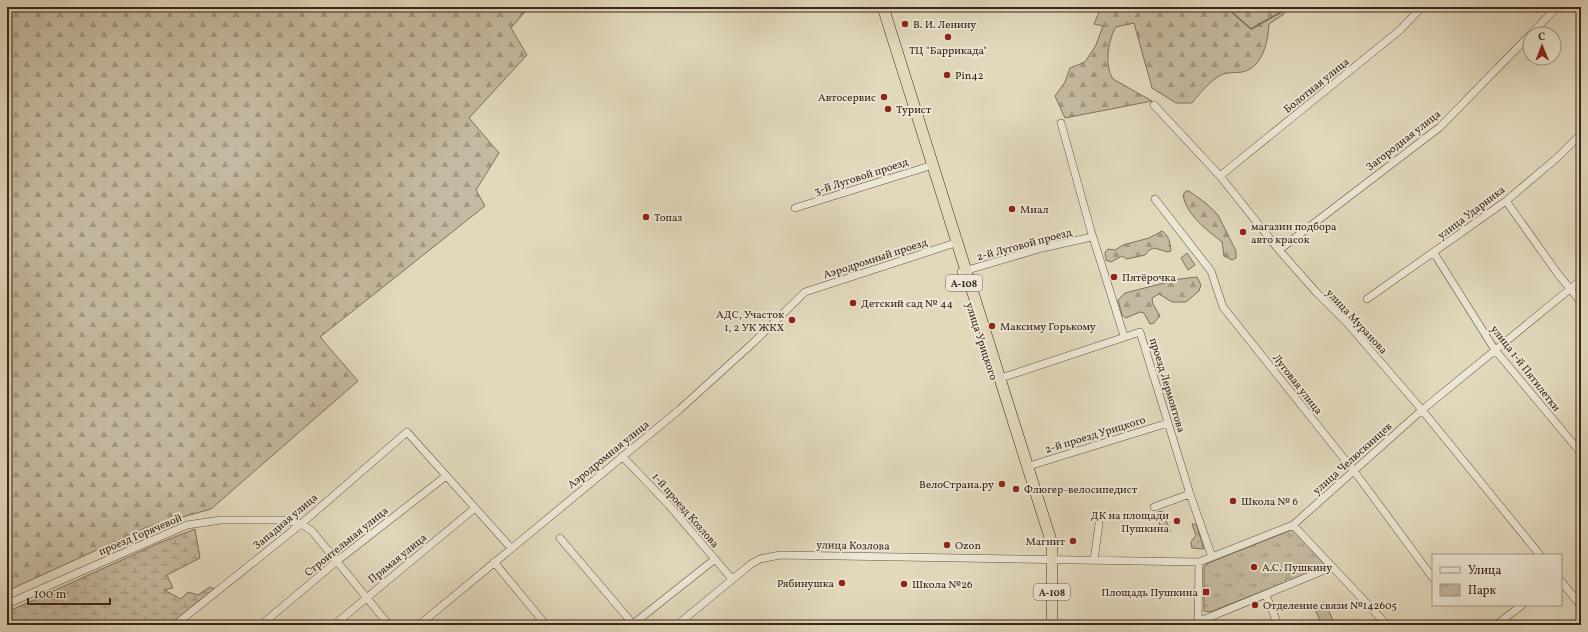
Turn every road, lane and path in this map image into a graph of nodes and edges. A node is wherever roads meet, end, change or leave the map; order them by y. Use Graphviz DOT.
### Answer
graph roads {
  1 [pos="876,7"];
  2 [pos="883,7"];
  3 [pos="1422,7"];
  4 [pos="1557,7"];
  5 [pos="1538,26"];
  6 [pos="1522,42"];
  7 [pos="1154,105"];
  8 [pos="1061,123"];
  9 [pos="1579,139"];
  10 [pos="930,166"];
  11 [pos="1220,176"];
  12 [pos="1154,199"];
  13 [pos="1506,201"];
  14 [pos="795,208"];
  15 [pos="1092,237"];
  16 [pos="952,244"];
  17 [pos="1279,250"];
  18 [pos="1434,253"];
  19 [pos="964,271"];
  20 [pos="1581,280"];
  21 [pos="1570,289"];
  22 [pos="805,292"];
  23 [pos="1367,299"];
  24 [pos="1581,302"];
  25 [pos="1124,336"];
  26 [pos="1495,350"];
  27 [pos="1001,378"];
  28 [pos="1422,410"];
  29 [pos="1168,423"];
  30 [pos="1581,453"];
  31 [pos="622,456"];
  32 [pos="1029,466"];
  33 [pos="1352,472"];
  34 [pos="446,476"];
  35 [pos="1190,494"];
  36 [pos="1154,507"];
  37 [pos="475,508"];
  38 [pos="301,524"];
  39 [pos="1099,524"];
  40 [pos="1294,525"];
  41 [pos="560,538"];
  42 [pos="511,548"];
  43 [pos="1539,554"];
  44 [pos="1212,557"];
  45 [pos="715,559"];
  46 [pos="1052,560"];
  47 [pos="1094,560"];
  48 [pos="336,561"];
  49 [pos="494,562"];
  50 [pos="1199,562"];
  51 [pos="1332,567"];
  52 [pos="1432,577"];
  53 [pos="732,579"];
  54 [pos="1562,582"];
  55 [pos="1266,595"];
  56 [pos="366,598"];
  57 [pos="7,604"];
  58 [pos="1521,606"];
  59 [pos="1581,606"];
  60 [pos="1198,622"];
  61 [pos="175,625"];
  62 [pos="261,625"];
  63 [pos="334,625"];
  64 [pos="389,625"];
  65 [pos="419,625"];
  66 [pos="546,625"];
  67 [pos="677,625"];
  68 [pos="1052,625"];
  69 [pos="1278,625"];
  70 [pos="1387,625"];
  71 [pos="1496,625"];
  1 -- 10 [label="highway, улица Урицкого / А-108"];
  2 -- 10 [label="highway, улица Урицкого / А-108"];
  3 -- 11 [label="street, Болотная улица"];
  4 -- 5 [label="street, Загородная улица"];
  6 -- 17 [label="street, Загородная улица"];
  7 -- 11 [label="street, улица Муранова"];
  8 -- 15 [label="street"];
  9 -- 13 [label="street, улица Ударника"];
  10 -- 14 [label="street, 3-й Луговой проезд"];
  10 -- 16 [label="highway, улица Урицкого / А-108"];
  10 -- 19 [label="highway, улица Урицкого / А-108"];
  11 -- 17 [label="street, улица Муранова"];
  12 -- 33 [label="street, Луговая улица"];
  13 -- 18 [label="street, улица Ударника"];
  13 -- 21 [label="street"];
  15 -- 19 [label="street, 2-й Луговой проезд"];
  15 -- 25 [label="street"];
  16 -- 19 [label="highway, улица Урицкого / А-108"];
  16 -- 22 [label="street, Аэродромный проезд"];
  17 -- 28 [label="street, улица Муранова"];
  18 -- 23 [label="street, улица Ударника"];
  18 -- 26 [label="street, улица 1-й Пятилетки"];
  19 -- 27 [label="highway, улица Урицкого / А-108"];
  19 -- 46 [label="highway, улица Урицкого / А-108"];
  20 -- 21 [label="street, улица Челюскинцев"];
  21 -- 24 [label="street"];
  21 -- 26 [label="street, улица Челюскинцев"];
  22 -- 31 [label="street, Аэродромная улица"];
  25 -- 27 [label="street"];
  25 -- 29 [label="street, проезд Лермонтова"];
  26 -- 28 [label="street, улица Челюскинцев"];
  26 -- 30 [label="street, улица 1-й Пятилетки"];
  27 -- 32 [label="highway, улица Урицкого / А-108"];
  28 -- 33 [label="street, улица Челюскинцев"];
  28 -- 43 [label="street, улица Муранова"];
  29 -- 32 [label="street, 2-й проезд Урицкого"];
  29 -- 35 [label="street, проезд Лермонтова"];
  31 -- 42 [label="street, Аэродромная улица"];
  31 -- 45 [label="street, 1-й проезд Козлова"];
  32 -- 46 [label="highway, улица Урицкого / А-108"];
  33 -- 40 [label="street, улица Челюскинцев"];
  33 -- 52 [label="street, Луговая улица"];
  34 -- 37 [label="street"];
  34 -- 38 [label="street, Западная улица"];
  34 -- 48 [label="street, Строительная улица"];
  35 -- 36 [label="street"];
  35 -- 44 [label="street, проезд Лермонтова"];
  37 -- 42 [label="street"];
  37 -- 56 [label="street, Прямая улица"];
  38 -- 48 [label="street, проезд Горячевой"];
  38 -- 57 [label="street, проезд Горячевой"];
  38 -- 61 [label="street, Западная улица"];
  39 -- 47 [label="street"];
  40 -- 44 [label="street, улица Челюскинцев"];
  40 -- 51 [label="street"];
  41 -- 45 [label="street"];
  42 -- 49 [label="street, Аэродромная улица"];
  44 -- 50 [label="street, улица Челюскинцев"];
  45 -- 53 [label="street, 1-й проезд Козлова"];
  46 -- 47 [label="street, улица Челюскинцев"];
  46 -- 53 [label="street, улица Козлова"];
  46 -- 68 [label="highway, улица Урицкого / А-108"];
  47 -- 50 [label="street, улица Челюскинцев"];
  48 -- 56 [label="street, проезд Горячевой"];
  48 -- 62 [label="street, Строительная улица"];
  49 -- 65 [label="street, Аэродромная улица"];
  49 -- 66 [label="street"];
  50 -- 60 [label="street"];
  51 -- 55 [label="street"];
  51 -- 70 [label="street"];
  53 -- 67 [label="street, улица Козлова"];
  54 -- 59 [label="street"];
  55 -- 60 [label="street"];
  55 -- 69 [label="street"];
  56 -- 63 [label="street, Прямая улица"];
  56 -- 64 [label="street, проезд Горячевой"];
  58 -- 71 [label="street"];
}
